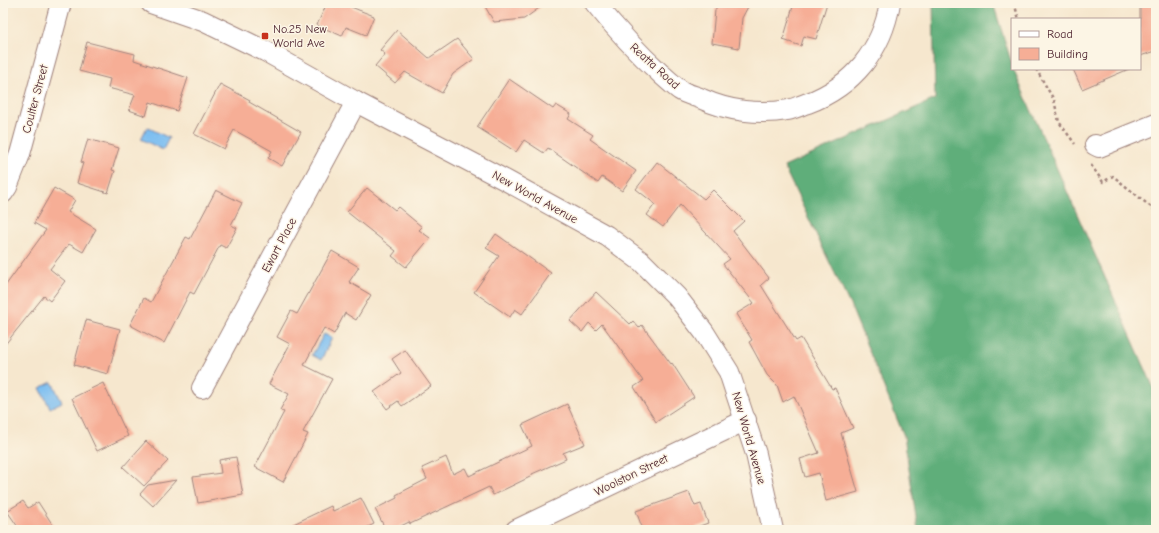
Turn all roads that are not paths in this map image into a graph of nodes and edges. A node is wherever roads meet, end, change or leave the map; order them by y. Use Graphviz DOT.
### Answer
graph roads {
  1 [pos="61,3"];
  2 [pos="151,3"];
  3 [pos="595,3"];
  4 [pos="890,3"];
  5 [pos="356,102"];
  6 [pos="1156,124"];
  7 [pos="1095,145"];
  8 [pos="3,193"];
  9 [pos="202,388"];
  10 [pos="746,420"];
  11 [pos="516,530"];
  12 [pos="773,530"];
  1 -- 8 [label="street, Coulter Street"];
  2 -- 5 [label="street, New World Avenue"];
  3 -- 4 [label="street, Reatta Road"];
  5 -- 9 [label="street, Ewart Place"];
  5 -- 10 [label="street, New World Avenue"];
  6 -- 7 [label="street"];
  10 -- 11 [label="street, Woolston Street"];
  10 -- 12 [label="street, New World Avenue"];
}
